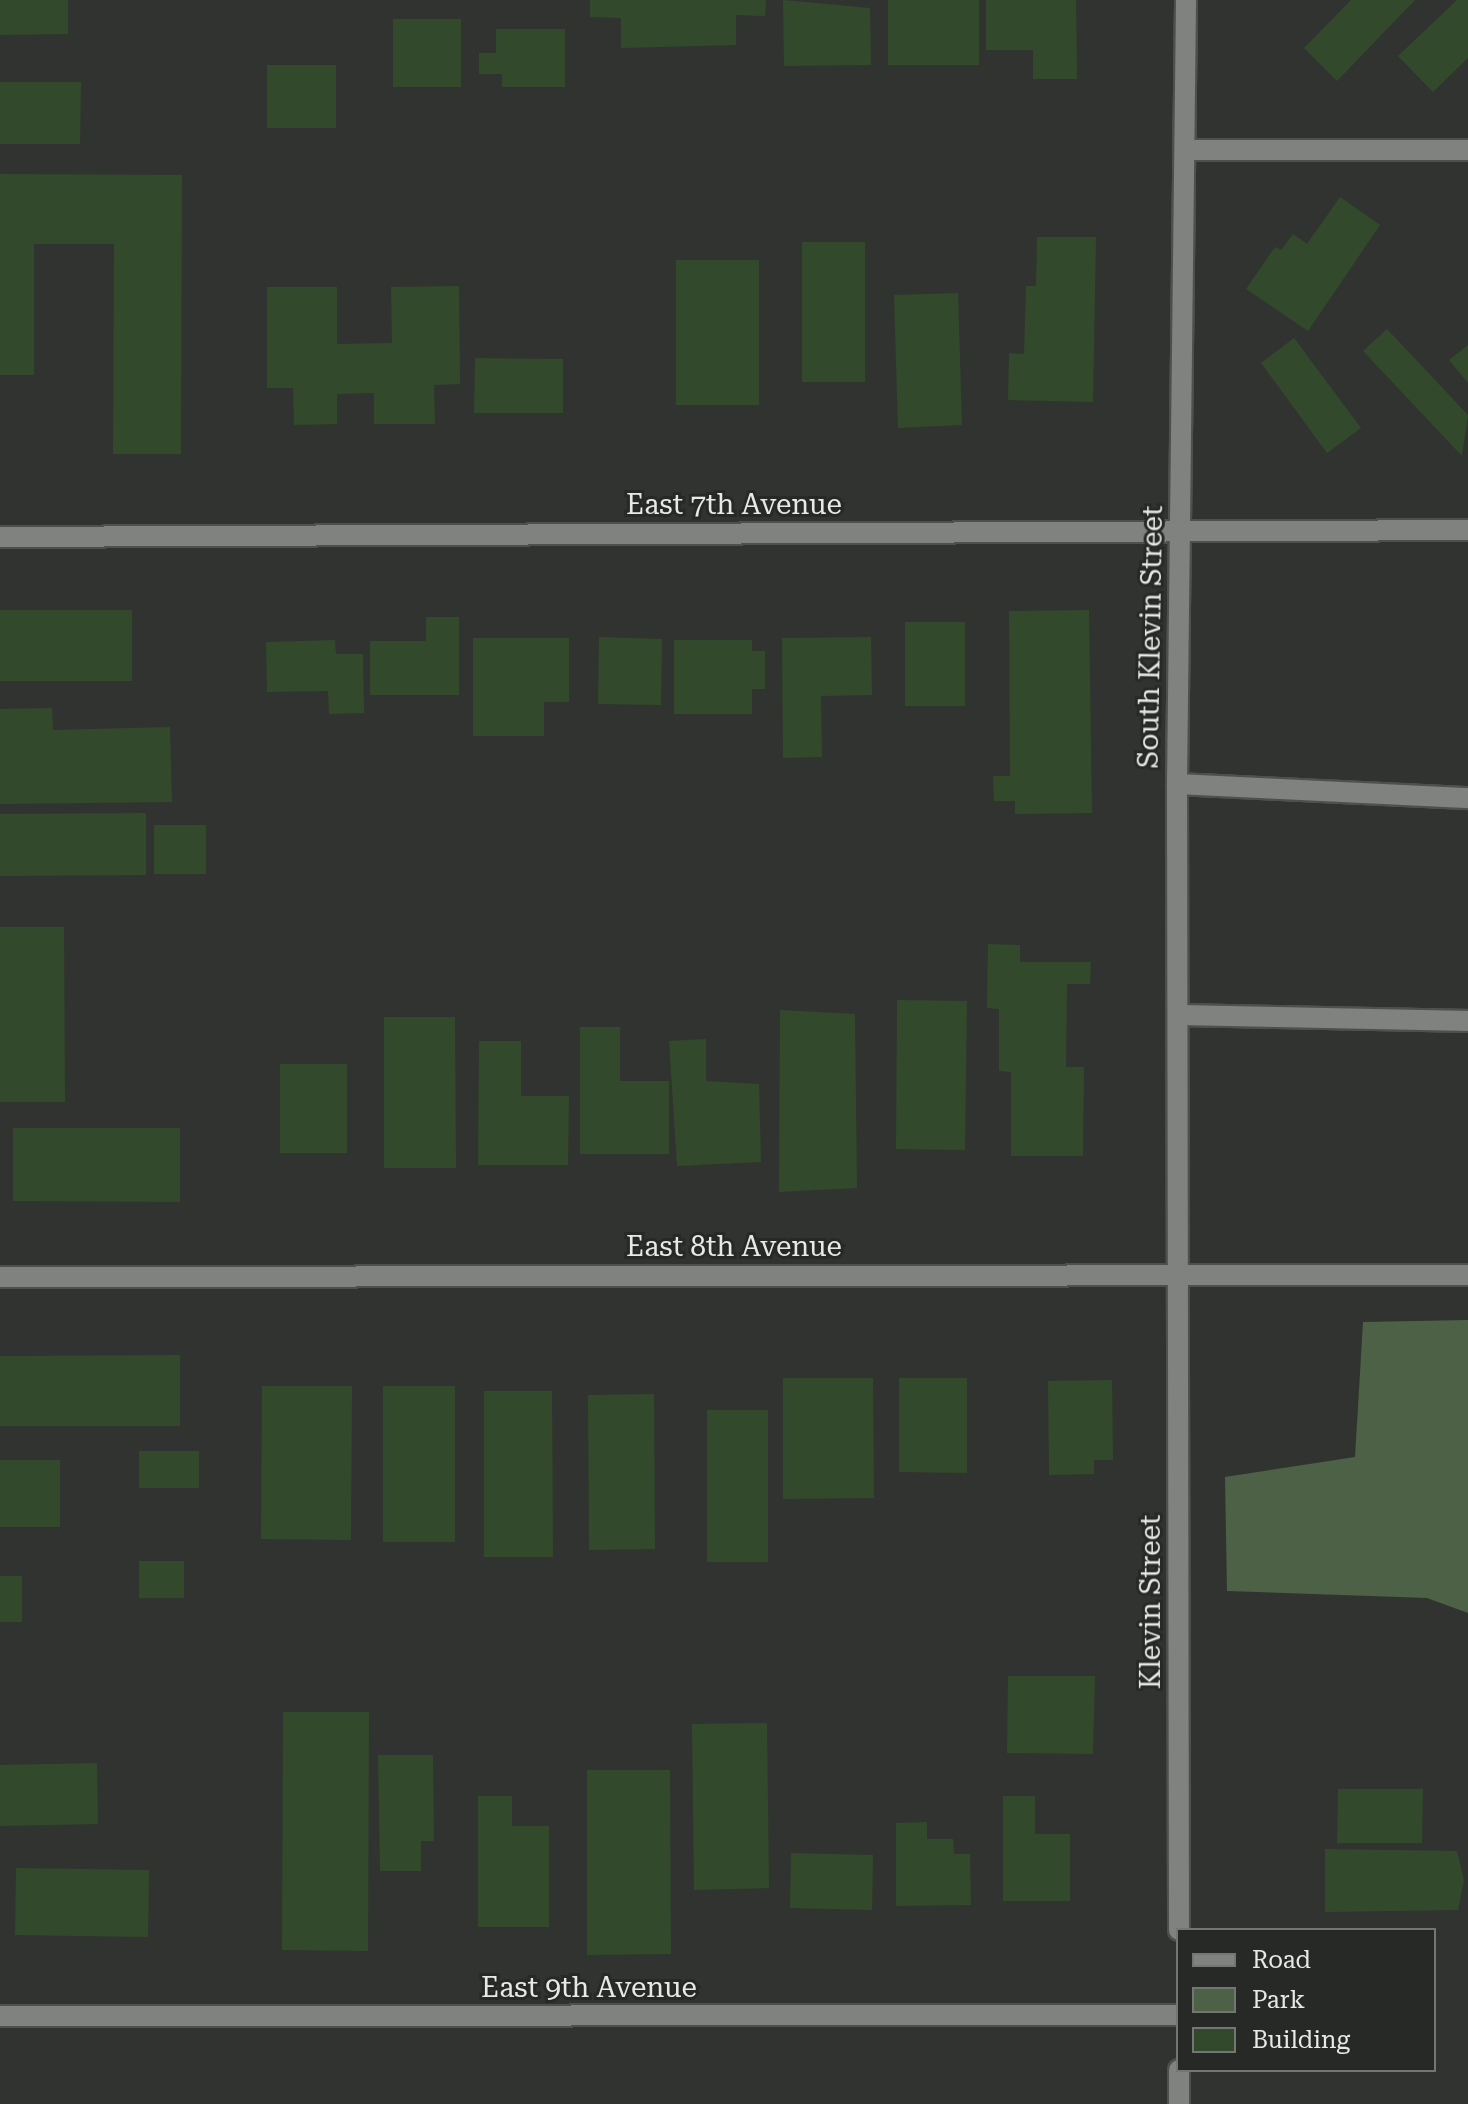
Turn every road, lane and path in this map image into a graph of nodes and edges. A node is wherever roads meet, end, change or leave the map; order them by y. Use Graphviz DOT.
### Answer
graph roads {
  1 [pos="1186,0"];
  2 [pos="1185,150"];
  3 [pos="1468,150"];
  4 [pos="1180,530"];
  5 [pos="1468,530"];
  6 [pos="0,537"];
  7 [pos="1177,784"];
  8 [pos="1468,798"];
  9 [pos="1178,1015"];
  10 [pos="1468,1021"];
  11 [pos="1180,1275"];
  12 [pos="1468,1275"];
  13 [pos="0,1277"];
  14 [pos="1179,1928"];
  15 [pos="1176,2015"];
  16 [pos="0,2016"];
  17 [pos="1179,2072"];
  18 [pos="1179,2104"];
  1 -- 2 [label="street, South Klevin Street"];
  2 -- 3 [label="street"];
  2 -- 4 [label="street, South Klevin Street"];
  4 -- 5 [label="street, East 7th Avenue"];
  4 -- 6 [label="street, East 7th Avenue"];
  4 -- 7 [label="street, South Klevin Street"];
  7 -- 8 [label="street"];
  7 -- 9 [label="street, South Klevin Street"];
  9 -- 10 [label="street"];
  9 -- 11 [label="street, South Klevin Street"];
  11 -- 12 [label="street, East 8th Avenue"];
  11 -- 13 [label="street, East 8th Avenue"];
  11 -- 14 [label="street, Klevin Street"];
  15 -- 16 [label="street, East 9th Avenue"];
  17 -- 18 [label="street"];
}
